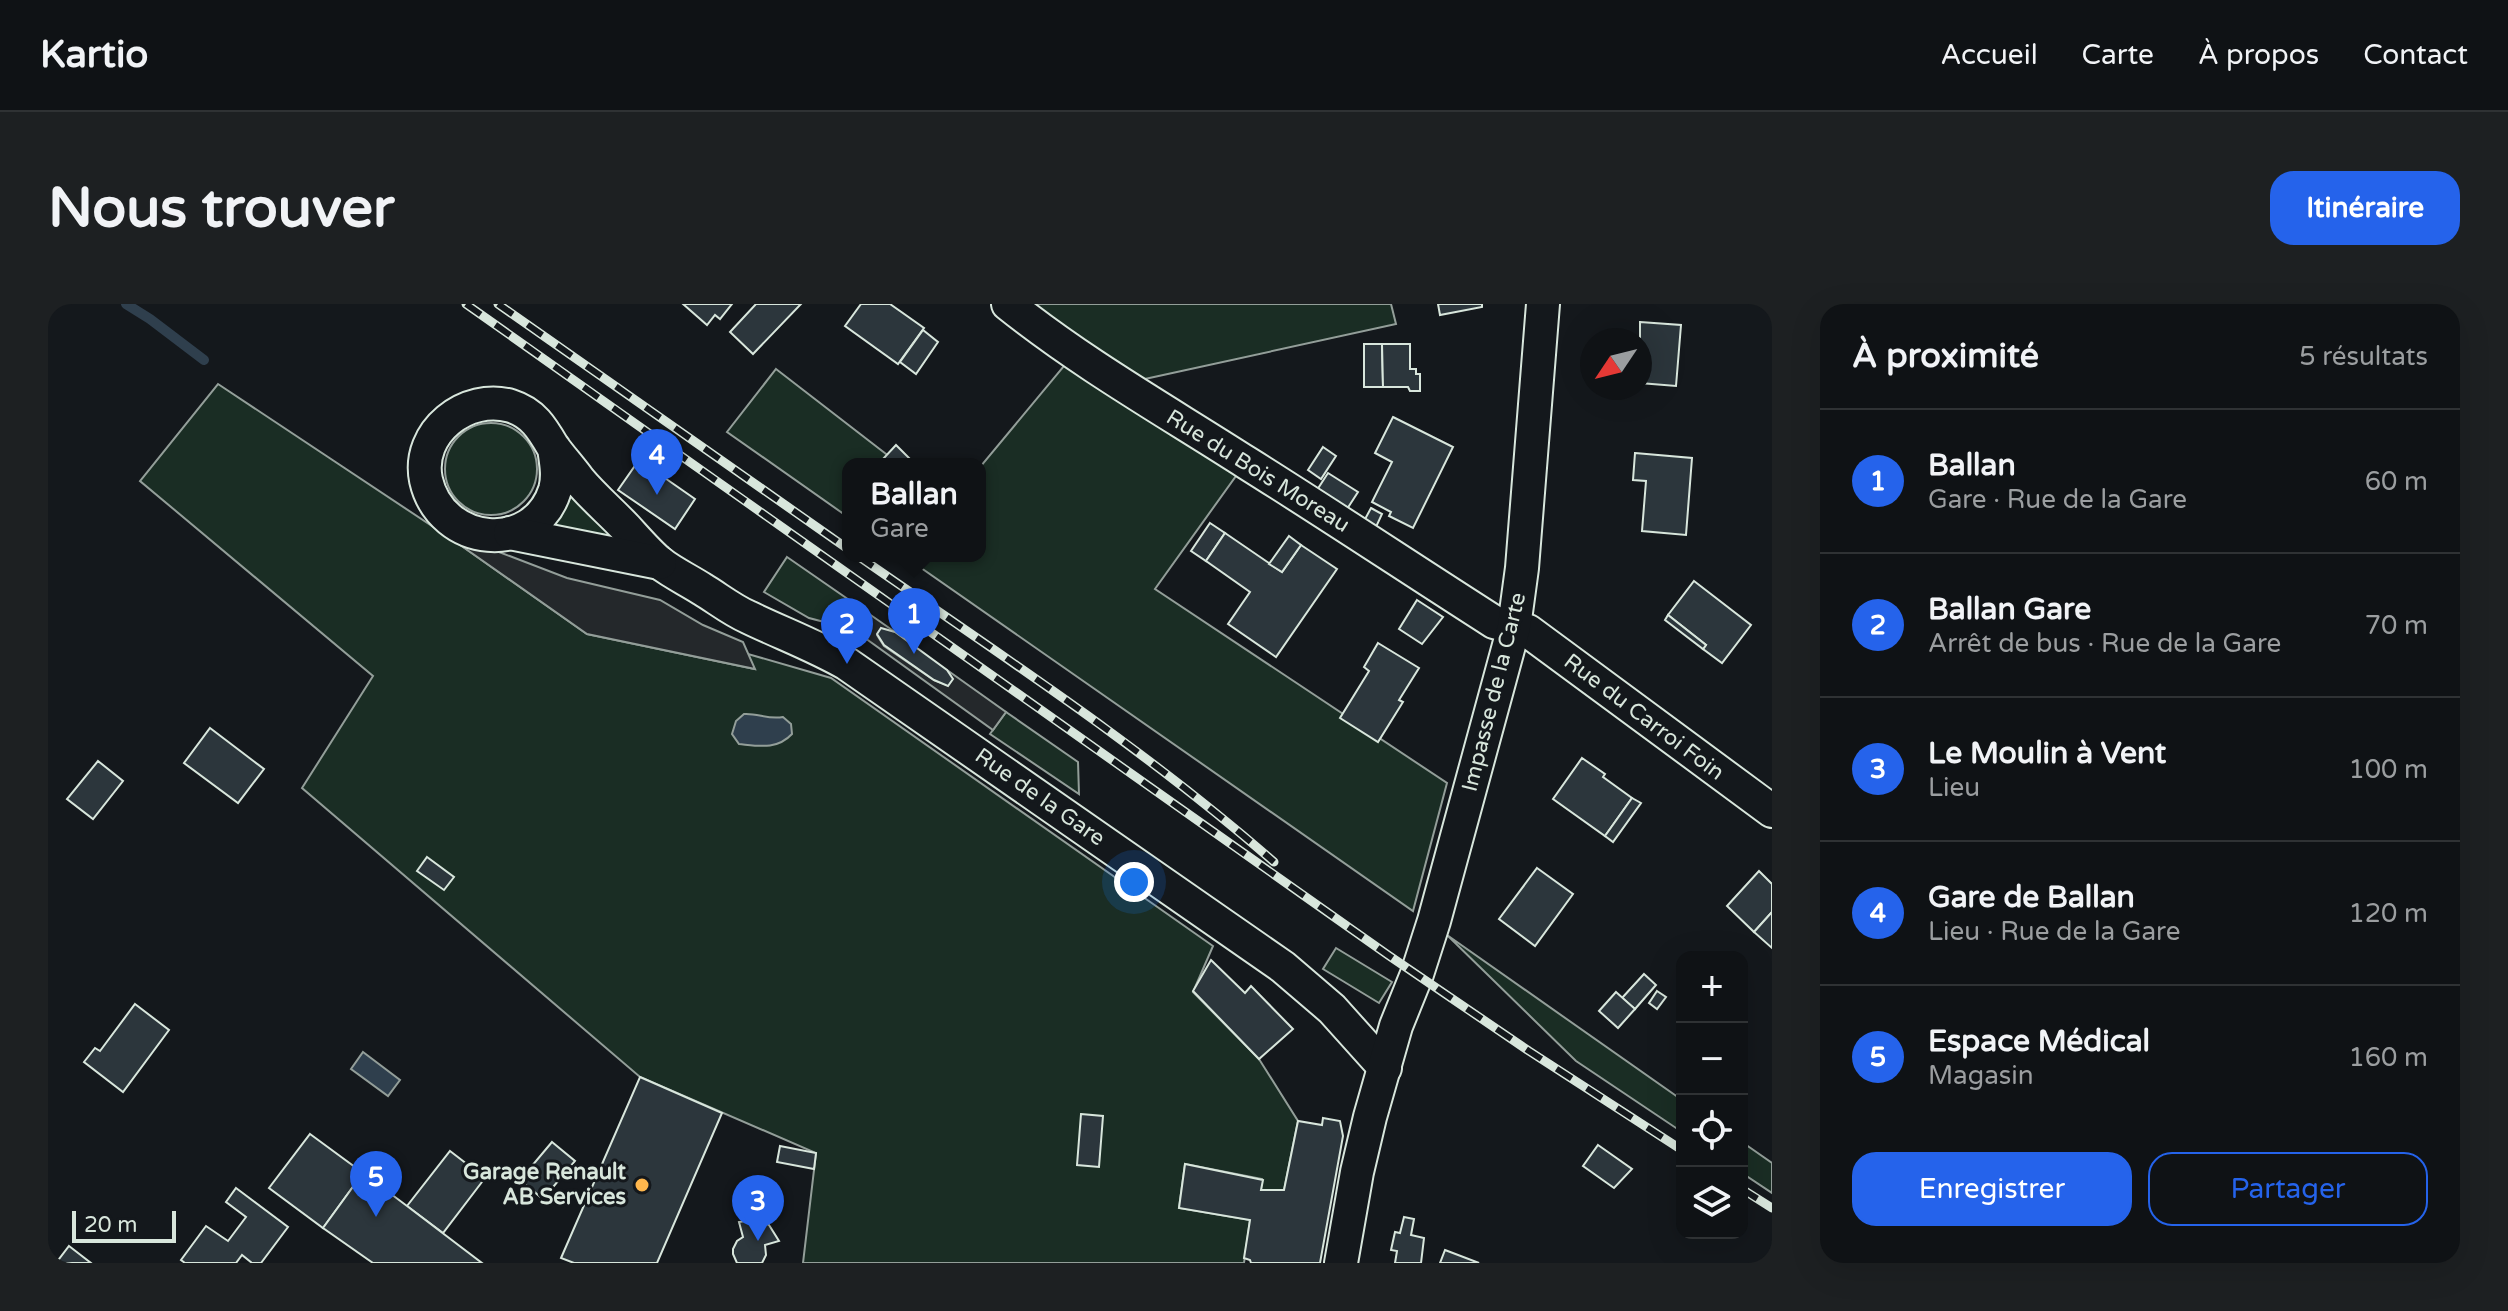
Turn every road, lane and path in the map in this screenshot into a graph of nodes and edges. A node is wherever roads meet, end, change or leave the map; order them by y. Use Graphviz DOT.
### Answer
graph roads {
  1 [pos="1008,304"];
  2 [pos="1543,304"];
  3 [pos="554,448"];
  4 [pos="510,533"];
  5 [pos="660,563"];
  6 [pos="1514,627"];
  7 [pos="1772,811"];
  8 [pos="1385,1068"];
  9 [pos="1341,1263"];
  1 -- 6 [label="street, Rue du Bois Moreau"];
  2 -- 6 [label="street, Impasse de la Carte"];
  3 -- 4 [label="street"];
  3 -- 4 [label="street, Rue de la Gare"];
  3 -- 5 [label="street, Rue de la Gare"];
  4 -- 5 [label="street, Rue de la Gare"];
  5 -- 8 [label="street, Rue de la Gare"];
  6 -- 7 [label="street, Rue du Carroi Foin"];
  6 -- 8 [label="street, Impasse de la Carte"];
  8 -- 9 [label="street"];
}
